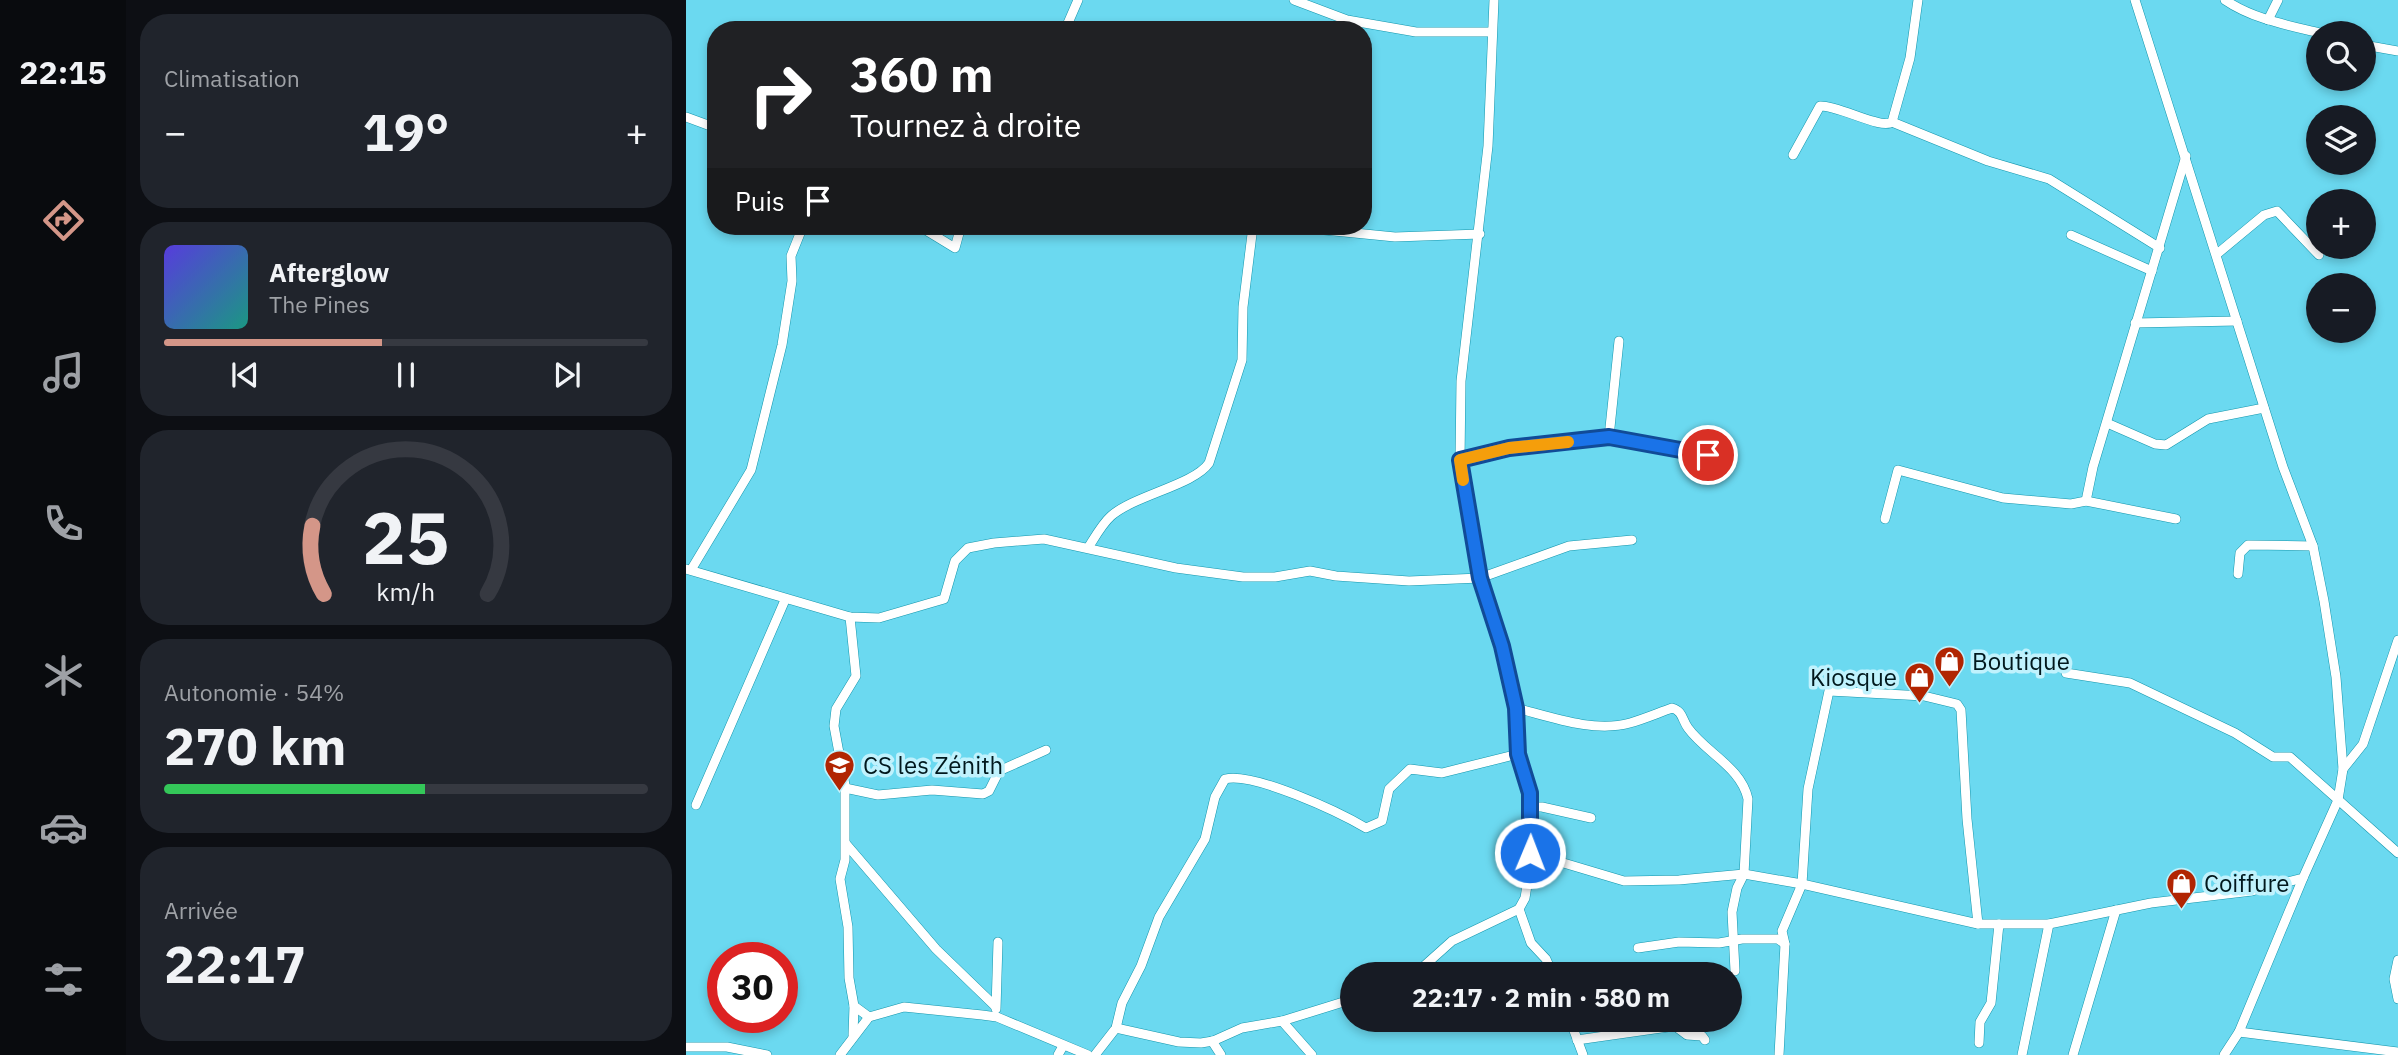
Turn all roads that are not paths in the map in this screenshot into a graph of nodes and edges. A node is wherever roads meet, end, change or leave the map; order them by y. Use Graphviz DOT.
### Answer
graph roads {
  1 [pos="1078,0"];
  2 [pos="1294,0"];
  3 [pos="1494,0"];
  4 [pos="1918,0"];
  5 [pos="2135,0"];
  6 [pos="2225,0"];
  7 [pos="2278,0"];
  8 [pos="2268,20"];
  9 [pos="1069,21"];
  10 [pos="1353,21"];
  11 [pos="1372,24"];
  12 [pos="2306,30"];
  13 [pos="1492,32"];
  14 [pos="2376,47"];
  15 [pos="2398,51"];
  16 [pos="686,117"];
  17 [pos="1892,122"];
  18 [pos="707,125"];
  19 [pos="2186,154"];
  20 [pos="1793,155"];
  21 [pos="1480,234"];
  22 [pos="799,235"];
  23 [pos="934,235"];
  24 [pos="959,235"];
  25 [pos="1252,235"];
  26 [pos="1372,235"];
  27 [pos="2071,235"];
  28 [pos="2306,241"];
  29 [pos="2160,248"];
  30 [pos="2217,254"];
  31 [pos="2152,271"];
  32 [pos="2237,321"];
  33 [pos="2135,323"];
  34 [pos="1619,341"];
  35 [pos="2264,408"];
  36 [pos="2107,424"];
  37 [pos="1609,437"];
  38 [pos="1730,459"];
  39 [pos="1460,460"];
  40 [pos="2086,501"];
  41 [pos="1885,519"];
  42 [pos="2176,519"];
  43 [pos="1632,540"];
  44 [pos="2313,546"];
  45 [pos="1088,548"];
  46 [pos="689,569"];
  47 [pos="2238,574"];
  48 [pos="1480,578"];
  49 [pos="785,600"];
  50 [pos="850,617"];
  51 [pos="2398,640"];
  52 [pos="2066,673"];
  53 [pos="1516,708"];
  54 [pos="1046,751"];
  55 [pos="1518,754"];
  56 [pos="2343,769"];
  57 [pos="845,788"];
  58 [pos="2338,800"];
  59 [pos="696,805"];
  60 [pos="1530,807"];
  61 [pos="1591,818"];
  62 [pos="846,844"];
  63 [pos="1530,853"];
  64 [pos="2398,853"];
  65 [pos="1744,874"];
  66 [pos="2303,878"];
  67 [pos="1802,884"];
  68 [pos="1519,909"];
  69 [pos="2116,910"];
  70 [pos="1979,924"];
  71 [pos="1999,924"];
  72 [pos="2049,924"];
  73 [pos="998,942"];
  74 [pos="1731,942"];
  75 [pos="1785,944"];
  76 [pos="1638,948"];
  77 [pos="2398,960"];
  78 [pos="1429,962"];
  79 [pos="1547,962"];
  80 [pos="1734,962"];
  81 [pos="2398,999"];
  82 [pos="1340,1003"];
  83 [pos="854,1006"];
  84 [pos="995,1006"];
  85 [pos="869,1017"];
  86 [pos="998,1017"];
  87 [pos="1282,1021"];
  88 [pos="1116,1028"];
  89 [pos="1574,1032"];
  90 [pos="2239,1032"];
  91 [pos="853,1035"];
  92 [pos="1577,1040"];
  93 [pos="1705,1040"];
  94 [pos="1212,1041"];
  95 [pos="1979,1043"];
  96 [pos="1063,1046"];
  97 [pos="686,1047"];
  98 [pos="2398,1052"];
  99 [pos="767,1055"];
  100 [pos="840,1055"];
  101 [pos="1058,1055"];
  102 [pos="1088,1055"];
  103 [pos="1095,1055"];
  104 [pos="1221,1055"];
  105 [pos="1312,1055"];
  106 [pos="1583,1055"];
  107 [pos="1779,1055"];
  108 [pos="2022,1055"];
  109 [pos="2073,1055"];
  110 [pos="2224,1055"];
  1 -- 9 [label="street"];
  2 -- 10 [label="street"];
  3 -- 13 [label="street"];
  4 -- 17 [label="street"];
  5 -- 19 [label="street"];
  6 -- 8 [label="street"];
  7 -- 8 [label="street"];
  8 -- 12 [label="street"];
  11 -- 13 [label="street"];
  13 -- 21 [label="street"];
  14 -- 15 [label="street"];
  16 -- 18 [label="street"];
  17 -- 20 [label="street"];
  17 -- 29 [label="street"];
  19 -- 29 [label="street"];
  19 -- 30 [label="street"];
  21 -- 26 [label="street"];
  21 -- 39 [label="street"];
  22 -- 46 [label="street"];
  23 -- 24 [label="street"];
  25 -- 45 [label="street"];
  27 -- 31 [label="street"];
  28 -- 30 [label="street"];
  29 -- 31 [label="street"];
  30 -- 32 [label="street"];
  31 -- 33 [label="street"];
  32 -- 33 [label="street"];
  32 -- 35 [label="street"];
  33 -- 36 [label="street"];
  34 -- 37 [label="street"];
  35 -- 36 [label="street"];
  35 -- 44 [label="street"];
  36 -- 40 [label="street"];
  37 -- 38 [label="street"];
  37 -- 39 [label="street"];
  39 -- 48 [label="street"];
  40 -- 41 [label="street"];
  40 -- 42 [label="street"];
  43 -- 48 [label="street"];
  44 -- 47 [label="street"];
  44 -- 56 [label="street"];
  45 -- 48 [label="street"];
  45 -- 50 [label="street"];
  46 -- 49 [label="street"];
  48 -- 53 [label="street"];
  49 -- 50 [label="street"];
  49 -- 59 [label="street"];
  50 -- 57 [label="street"];
  51 -- 56 [label="street"];
  52 -- 58 [label="street"];
  53 -- 55 [label="street"];
  53 -- 65 [label="street"];
  54 -- 57 [label="street"];
  55 -- 60 [label="street"];
  55 -- 88 [label="street"];
  56 -- 58 [label="street"];
  57 -- 62 [label="street"];
  58 -- 64 [label="street"];
  58 -- 66 [label="street"];
  60 -- 61 [label="street"];
  60 -- 63 [label="street"];
  62 -- 83 [label="street"];
  62 -- 84 [label="street"];
  63 -- 65 [label="street"];
  63 -- 68 [label="street"];
  65 -- 67 [label="street"];
  65 -- 74 [label="street"];
  66 -- 69 [label="street"];
  66 -- 90 [label="street"];
  67 -- 70 [label="street"];
  67 -- 70 [label="street"];
  67 -- 75 [label="street"];
  68 -- 78 [label="street"];
  68 -- 79 [label="street"];
  69 -- 72 [label="street"];
  69 -- 109 [label="street"];
  70 -- 71 [label="street"];
  71 -- 72 [label="street"];
  71 -- 95 [label="street"];
  72 -- 108 [label="street"];
  73 -- 84 [label="street"];
  74 -- 75 [label="street"];
  74 -- 76 [label="street"];
  74 -- 80 [label="street"];
  75 -- 107 [label="street"];
  77 -- 81 [label="street"];
  82 -- 87 [label="street"];
  83 -- 85 [label="street"];
  83 -- 91 [label="street"];
  84 -- 86 [label="street"];
  85 -- 86 [label="street"];
  85 -- 91 [label="street"];
  86 -- 96 [label="street"];
  87 -- 94 [label="street"];
  87 -- 105 [label="street"];
  88 -- 94 [label="street"];
  88 -- 103 [label="street"];
  89 -- 92 [label="street"];
  90 -- 98 [label="street"];
  90 -- 110 [label="street"];
  91 -- 100 [label="street"];
  92 -- 93 [label="street"];
  92 -- 106 [label="street"];
  94 -- 104 [label="street"];
  96 -- 101 [label="street"];
  96 -- 102 [label="street"];
  97 -- 99 [label="street"];
}
